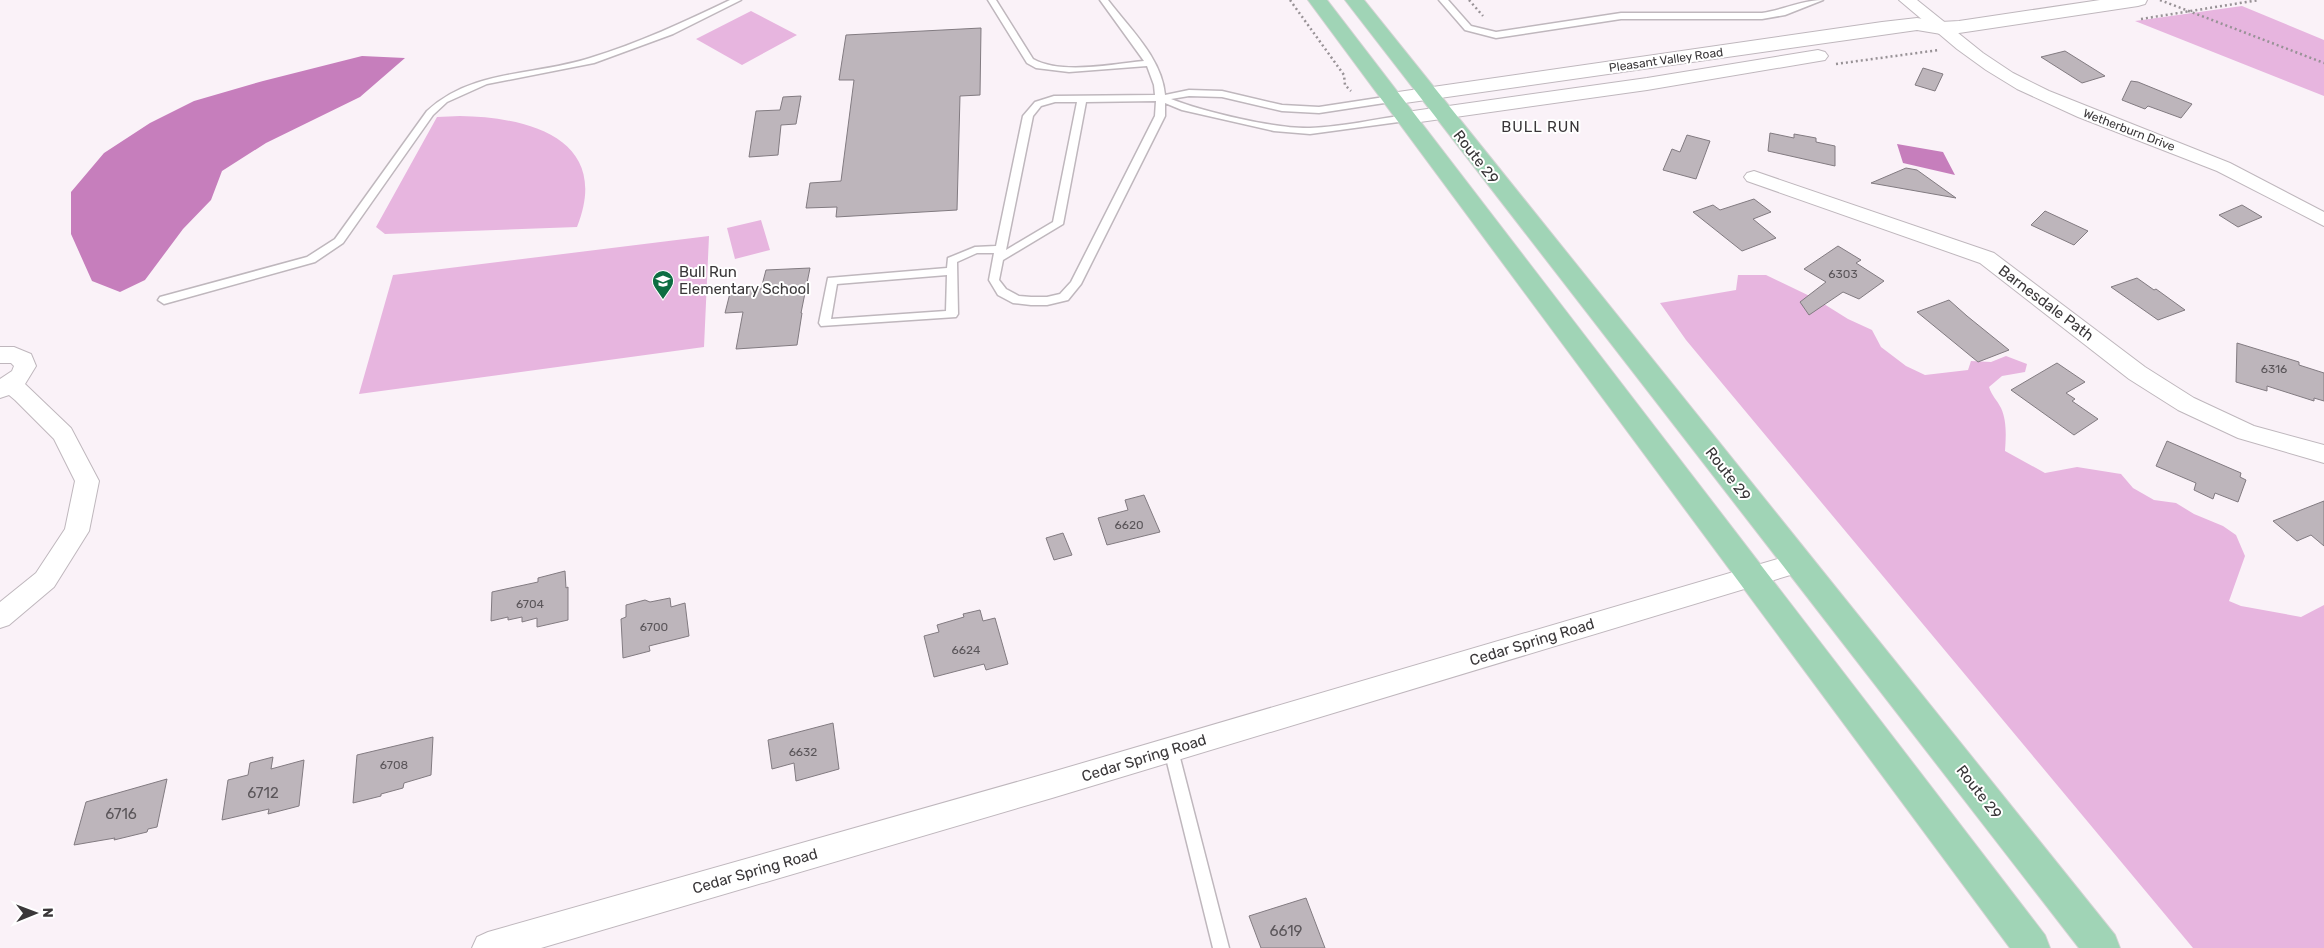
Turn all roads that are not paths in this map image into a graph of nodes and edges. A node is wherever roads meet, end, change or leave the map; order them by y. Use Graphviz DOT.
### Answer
graph roads {
  1 [pos="737,0"];
  2 [pos="992,0"];
  3 [pos="1104,0"];
  4 [pos="1317,0"];
  5 [pos="1354,0"];
  6 [pos="1443,0"];
  7 [pos="1819,0"];
  8 [pos="1907,0"];
  9 [pos="2138,0"];
  10 [pos="1941,28"];
  11 [pos="1150,63"];
  12 [pos="1427,94"];
  13 [pos="1161,98"];
  14 [pos="1082,99"];
  15 [pos="1398,109"];
  16 [pos="1442,114"];
  17 [pos="1754,177"];
  18 [pos="2324,220"];
  19 [pos="999,254"];
  20 [pos="952,271"];
  21 [pos="164,300"];
  22 [pos="0,355"];
  23 [pos="5,388"];
  24 [pos="2324,454"];
  25 [pos="1798,563"];
  26 [pos="1753,576"];
  27 [pos="0,617"];
  28 [pos="1171,750"];
  29 [pos="488,948"];
  30 [pos="1221,948"];
  31 [pos="2032,948"];
  32 [pos="2102,948"];
  1 -- 21 [label="lane"];
  2 -- 11 [label="lane"];
  3 -- 11 [label="lane"];
  4 -- 15 [label="main road"];
  5 -- 12 [label="main road, Route 29"];
  6 -- 7 [label="lane"];
  8 -- 10 [label="street, Wetherburn Drive"];
  9 -- 10 [label="main road, Pleasant Valley Road"];
  10 -- 12 [label="main road, Pleasant Valley Road"];
  10 -- 16 [label="main road, Pleasant Valley Road"];
  10 -- 18 [label="street, Wetherburn Drive"];
  11 -- 13 [label="lane"];
  12 -- 15 [label="main road, Pleasant Valley Road"];
  12 -- 16 [label="main road, Route 29"];
  13 -- 14 [label="lane"];
  13 -- 15 [label="lane"];
  13 -- 15 [label="lane"];
  13 -- 19 [label="lane"];
  14 -- 19 [label="lane"];
  14 -- 19 [label="lane"];
  15 -- 16 [label="main road, Pleasant Valley Road"];
  15 -- 26 [label="main road"];
  16 -- 25 [label="main road, Route 29"];
  17 -- 24 [label="street, Barnesdale Path"];
  19 -- 20 [label="lane"];
  20 -- 20 [label="lane"];
  22 -- 23 [label="street"];
  23 -- 27 [label="street"];
  25 -- 26 [label="street, Cedar Spring Road"];
  25 -- 32 [label="main road, Route 29"];
  26 -- 28 [label="street, Cedar Spring Road"];
  26 -- 31 [label="main road"];
  28 -- 29 [label="street, Cedar Spring Road"];
  28 -- 30 [label="lane"];
}
